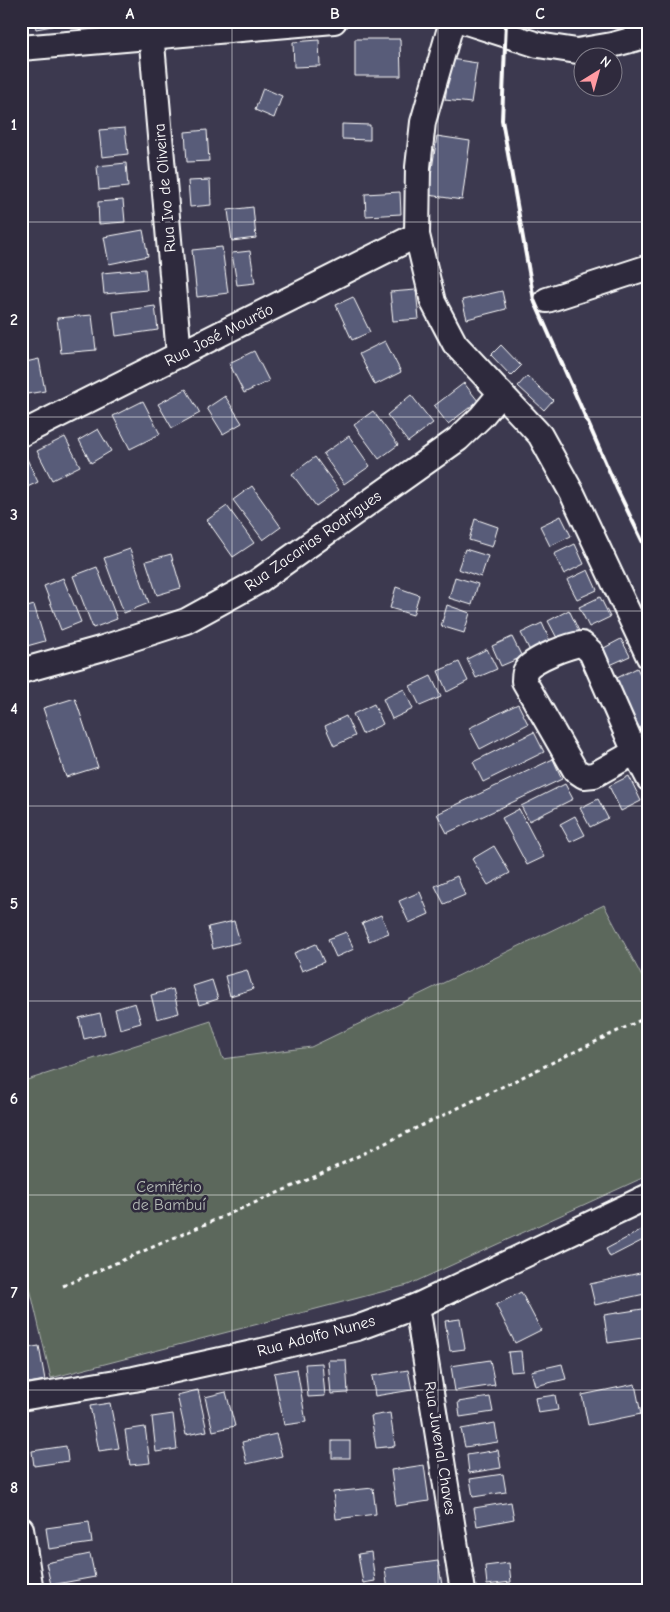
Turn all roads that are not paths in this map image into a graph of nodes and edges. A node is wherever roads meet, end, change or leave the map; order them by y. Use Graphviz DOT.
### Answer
graph roads {
  1 [pos="334,21"];
  2 [pos="452,21"];
  3 [pos="462,21"];
  4 [pos="150,29"];
  5 [pos="649,35"];
  6 [pos="21,48"];
  7 [pos="417,235"];
  8 [pos="649,267"];
  9 [pos="547,300"];
  10 [pos="179,355"];
  11 [pos="501,392"];
  12 [pos="21,434"];
  13 [pos="649,657"];
  14 [pos="21,671"];
  15 [pos="636,752"];
  16 [pos="649,779"];
  17 [pos="649,1196"];
  18 [pos="417,1306"];
  19 [pos="21,1398"];
  20 [pos="21,1529"];
  21 [pos="31,1591"];
  22 [pos="463,1591"];
  1 -- 4 [label="street"];
  2 -- 7 [label="street"];
  3 -- 5 [label="street"];
  4 -- 6 [label="street"];
  4 -- 10 [label="street, Rua Ivo de Oliveira"];
  7 -- 10 [label="street, Rua José Mourão"];
  7 -- 11 [label="street"];
  8 -- 9 [label="street"];
  10 -- 12 [label="street, Rua José Mourão"];
  11 -- 13 [label="street"];
  11 -- 14 [label="street, Rua Zacarias Rodrigues"];
  15 -- 15 [label="street"];
  15 -- 16 [label="street"];
  17 -- 18 [label="street, Rua Adolfo Nunes"];
  18 -- 19 [label="street, Rua Adolfo Nunes"];
  18 -- 22 [label="street, Rua Juvenal Chaves"];
  20 -- 21 [label="street"];
}
